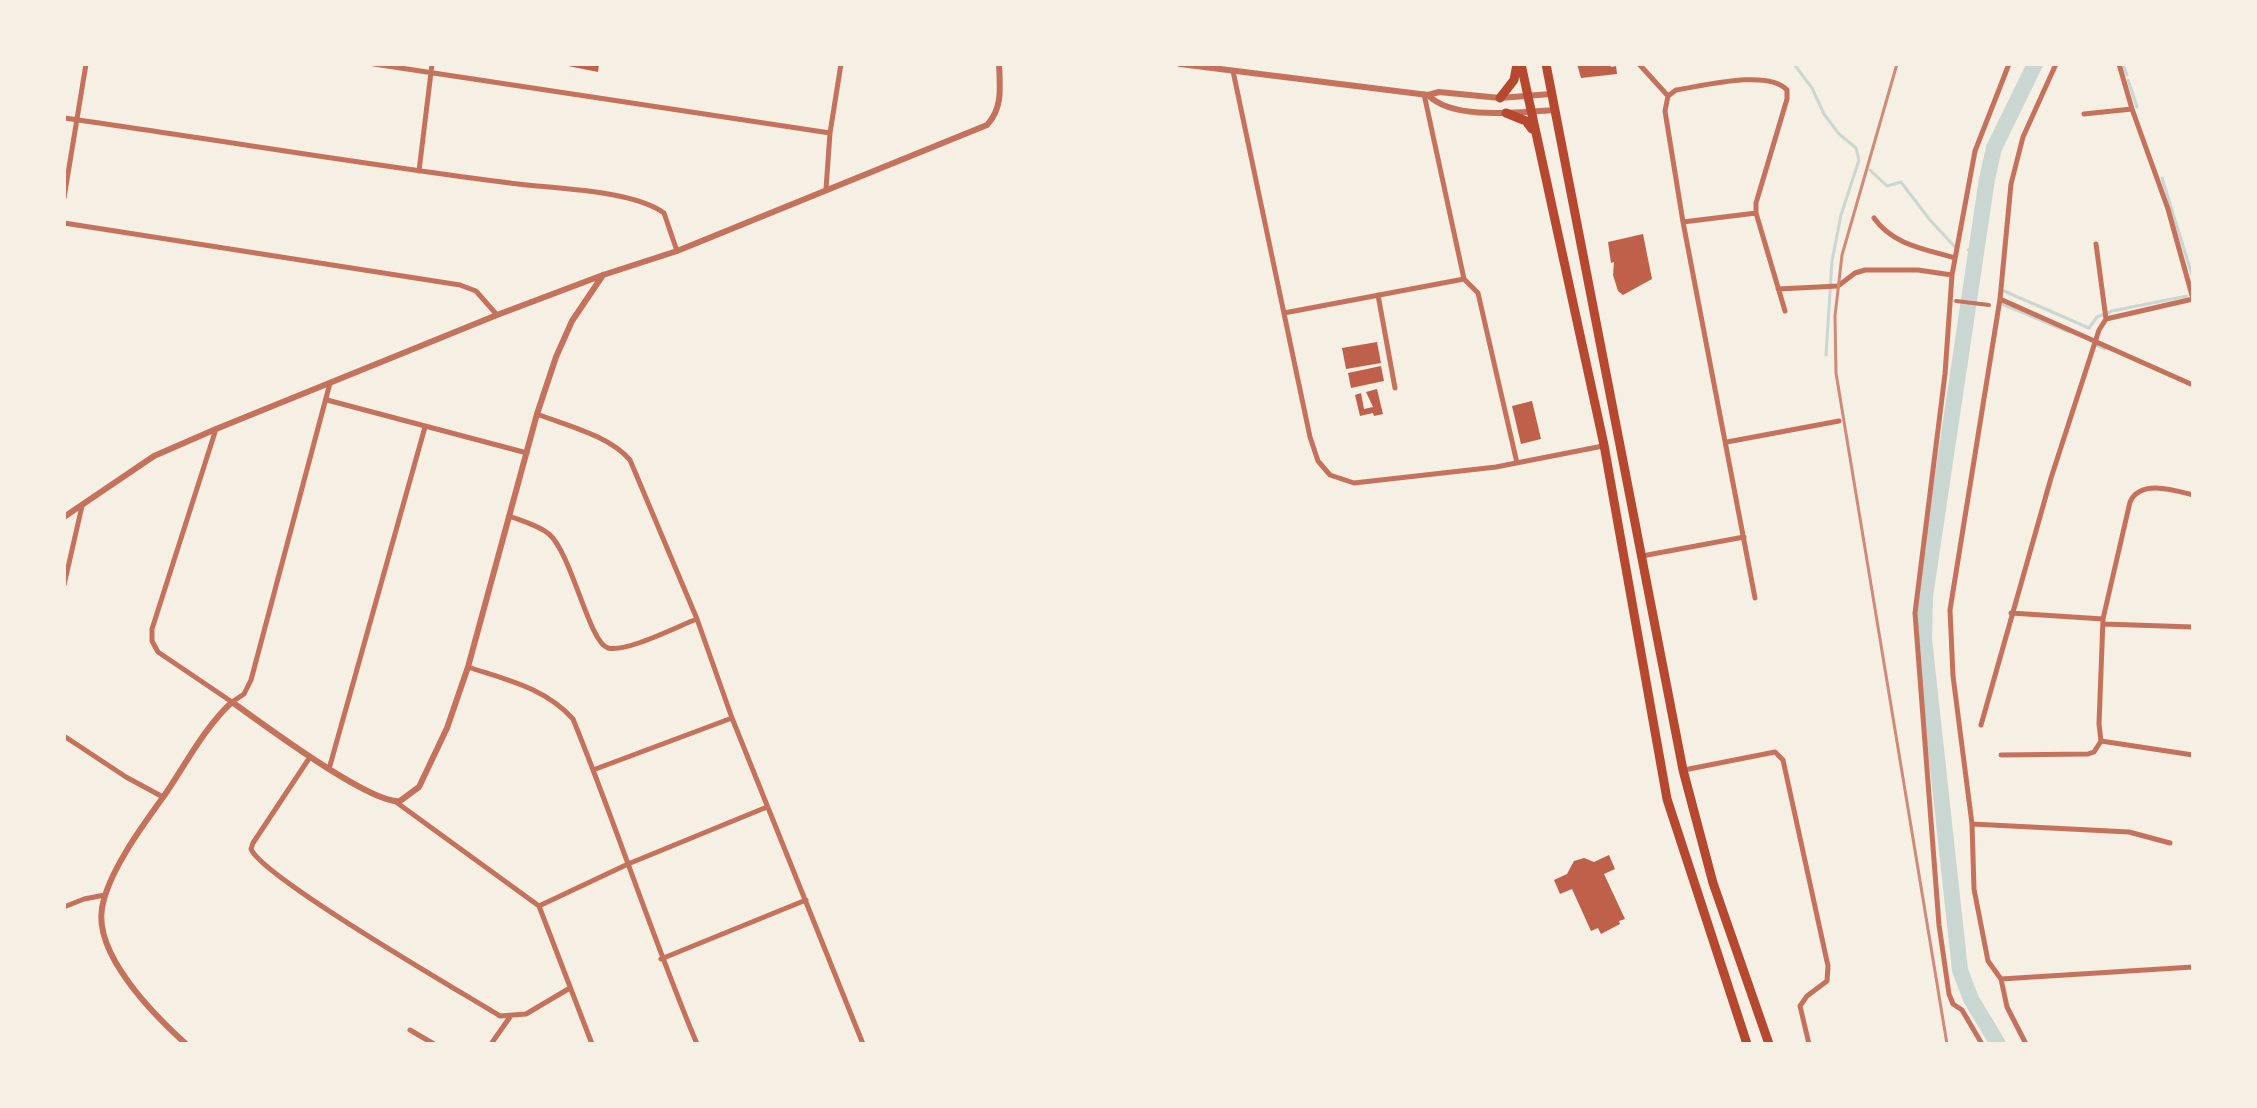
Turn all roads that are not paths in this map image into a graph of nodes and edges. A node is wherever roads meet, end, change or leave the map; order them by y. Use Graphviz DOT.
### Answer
graph roads {
  1 [pos="86,64"];
  2 [pos="374,64"];
  3 [pos="432,64"];
  4 [pos="841,64"];
  5 [pos="999,64"];
  6 [pos="1180,64"];
  7 [pos="1519,64"];
  8 [pos="1546,64"];
  9 [pos="1639,64"];
  10 [pos="2009,64"];
  11 [pos="2056,64"];
  12 [pos="2119,64"];
  13 [pos="1233,71"];
  14 [pos="431,73"];
  15 [pos="1426,94"];
  16 [pos="1551,94"];
  17 [pos="1528,97"];
  18 [pos="1500,98"];
  19 [pos="1667,99"];
  20 [pos="2132,109"];
  21 [pos="1554,110"];
  22 [pos="1530,112"];
  23 [pos="1506,113"];
  24 [pos="2084,114"];
  25 [pos="64,118"];
  26 [pos="78,120"];
  27 [pos="1534,132"];
  28 [pos="830,133"];
  29 [pos="419,171"];
  30 [pos="826,189"];
  31 [pos="64,198"];
  32 [pos="1756,213"];
  33 [pos="1874,218"];
  34 [pos="1683,222"];
  35 [pos="64,223"];
  36 [pos="2096,244"];
  37 [pos="677,251"];
  38 [pos="1955,258"];
  39 [pos="603,275"];
  40 [pos="1952,275"];
  41 [pos="1464,279"];
  42 [pos="1778,289"];
  43 [pos="1378,295"];
  44 [pos="2000,299"];
  45 [pos="2193,299"];
  46 [pos="1956,301"];
  47 [pos="1989,305"];
  48 [pos="1785,311"];
  49 [pos="1284,313"];
  50 [pos="497,315"];
  51 [pos="2106,319"];
  52 [pos="2094,341"];
  53 [pos="330,383"];
  54 [pos="2193,385"];
  55 [pos="1395,388"];
  56 [pos="327,400"];
  57 [pos="537,414"];
  58 [pos="1839,421"];
  59 [pos="425,427"];
  60 [pos="216,429"];
  61 [pos="1727,442"];
  62 [pos="1604,445"];
  63 [pos="527,453"];
  64 [pos="1517,463"];
  65 [pos="2193,495"];
  66 [pos="82,506"];
  67 [pos="509,516"];
  68 [pos="64,517"];
  69 [pos="1744,537"];
  70 [pos="1642,556"];
  71 [pos="64,585"];
  72 [pos="1755,598"];
  73 [pos="2011,613"];
  74 [pos="697,619"];
  75 [pos="2103,622"];
  76 [pos="2193,627"];
  77 [pos="468,667"];
  78 [pos="232,702"];
  79 [pos="732,718"];
  80 [pos="1981,725"];
  81 [pos="64,736"];
  82 [pos="2101,741"];
  83 [pos="2001,755"];
  84 [pos="2193,755"];
  85 [pos="310,757"];
  86 [pos="329,769"];
  87 [pos="593,770"];
  88 [pos="1683,770"];
  89 [pos="163,797"];
  90 [pos="396,802"];
  91 [pos="767,807"];
  92 [pos="1972,824"];
  93 [pos="2170,843"];
  94 [pos="628,864"];
  95 [pos="105,895"];
  96 [pos="806,900"];
  97 [pos="539,906"];
  98 [pos="64,907"];
  99 [pos="661,959"];
  100 [pos="2193,967"];
  101 [pos="2001,979"];
  102 [pos="570,988"];
  103 [pos="510,1017"];
  104 [pos="410,1030"];
  105 [pos="186,1044"];
  106 [pos="434,1044"];
  107 [pos="491,1044"];
  108 [pos="592,1044"];
  109 [pos="697,1044"];
  110 [pos="863,1044"];
  111 [pos="1747,1044"];
  112 [pos="1769,1044"];
  113 [pos="1809,1044"];
  114 [pos="1982,1044"];
  115 [pos="2026,1044"];
  1 -- 26 [label="street"];
  2 -- 14 [label="street"];
  3 -- 14 [label="street"];
  4 -- 28 [label="street"];
  5 -- 30 [label="street"];
  6 -- 13 [label="street"];
  7 -- 17 [label="highway"];
  7 -- 18 [label="highway"];
  8 -- 16 [label="highway"];
  9 -- 19 [label="street"];
  10 -- 38 [label="street"];
  11 -- 44 [label="street"];
  12 -- 20 [label="street"];
  13 -- 15 [label="street"];
  13 -- 49 [label="street"];
  14 -- 28 [label="street"];
  14 -- 29 [label="street"];
  15 -- 18 [label="street"];
  15 -- 23 [label="street"];
  15 -- 41 [label="street"];
  16 -- 17 [label="street"];
  16 -- 21 [label="highway"];
  17 -- 18 [label="street"];
  17 -- 22 [label="highway"];
  19 -- 32 [label="street"];
  19 -- 34 [label="street"];
  20 -- 24 [label="street"];
  20 -- 45 [label="street"];
  21 -- 22 [label="street"];
  21 -- 70 [label="highway"];
  22 -- 23 [label="street"];
  22 -- 27 [label="highway"];
  23 -- 27 [label="highway"];
  25 -- 26 [label="street"];
  26 -- 29 [label="street"];
  26 -- 31 [label="street"];
  27 -- 62 [label="highway"];
  28 -- 30 [label="street"];
  29 -- 37 [label="street"];
  30 -- 37 [label="street"];
  32 -- 34 [label="street"];
  32 -- 42 [label="street"];
  33 -- 38 [label="street"];
  34 -- 61 [label="street"];
  35 -- 50 [label="street"];
  36 -- 51 [label="street"];
  37 -- 39 [label="street"];
  38 -- 40 [label="street"];
  39 -- 50 [label="street"];
  39 -- 57 [label="street"];
  40 -- 42 [label="street"];
  40 -- 114 [label="street"];
  41 -- 43 [label="street"];
  41 -- 64 [label="street"];
  42 -- 48 [label="street"];
  43 -- 49 [label="street"];
  43 -- 55 [label="street"];
  44 -- 52 [label="street"];
  44 -- 92 [label="street"];
  45 -- 51 [label="street"];
  46 -- 47 [label="street"];
  49 -- 64 [label="street"];
  50 -- 53 [label="street"];
  51 -- 52 [label="street"];
  52 -- 54 [label="street"];
  52 -- 73 [label="street"];
  53 -- 56 [label="street"];
  53 -- 60 [label="street"];
  56 -- 59 [label="street"];
  56 -- 78 [label="street"];
  57 -- 63 [label="street"];
  57 -- 74 [label="street"];
  58 -- 61 [label="street"];
  59 -- 63 [label="street"];
  59 -- 86 [label="street"];
  60 -- 66 [label="street"];
  60 -- 78 [label="street"];
  61 -- 69 [label="street"];
  62 -- 64 [label="street"];
  62 -- 111 [label="highway"];
  63 -- 67 [label="street"];
  65 -- 75 [label="street"];
  66 -- 68 [label="street"];
  66 -- 71 [label="street"];
  67 -- 74 [label="street"];
  67 -- 77 [label="street"];
  69 -- 70 [label="street"];
  69 -- 72 [label="street"];
  70 -- 88 [label="highway"];
  73 -- 75 [label="street"];
  73 -- 80 [label="street"];
  74 -- 79 [label="street"];
  75 -- 76 [label="street"];
  75 -- 82 [label="street"];
  77 -- 87 [label="street"];
  77 -- 90 [label="street"];
  78 -- 85 [label="street"];
  78 -- 89 [label="street"];
  79 -- 87 [label="street"];
  79 -- 91 [label="street"];
  81 -- 89 [label="street"];
  82 -- 83 [label="street"];
  82 -- 84 [label="street"];
  85 -- 86 [label="street"];
  85 -- 103 [label="street"];
  86 -- 90 [label="street"];
  87 -- 94 [label="street"];
  88 -- 112 [label="highway"];
  88 -- 113 [label="street"];
  89 -- 95 [label="street"];
  90 -- 97 [label="street"];
  91 -- 94 [label="street"];
  91 -- 96 [label="street"];
  92 -- 93 [label="street"];
  92 -- 101 [label="street"];
  94 -- 97 [label="street"];
  94 -- 99 [label="street"];
  95 -- 98 [label="street"];
  95 -- 105 [label="street"];
  96 -- 99 [label="street"];
  96 -- 110 [label="street"];
  97 -- 102 [label="street"];
  99 -- 109 [label="street"];
  100 -- 101 [label="street"];
  101 -- 115 [label="street"];
  102 -- 103 [label="street"];
  102 -- 108 [label="street"];
  103 -- 107 [label="street"];
  104 -- 106 [label="street"];
}
